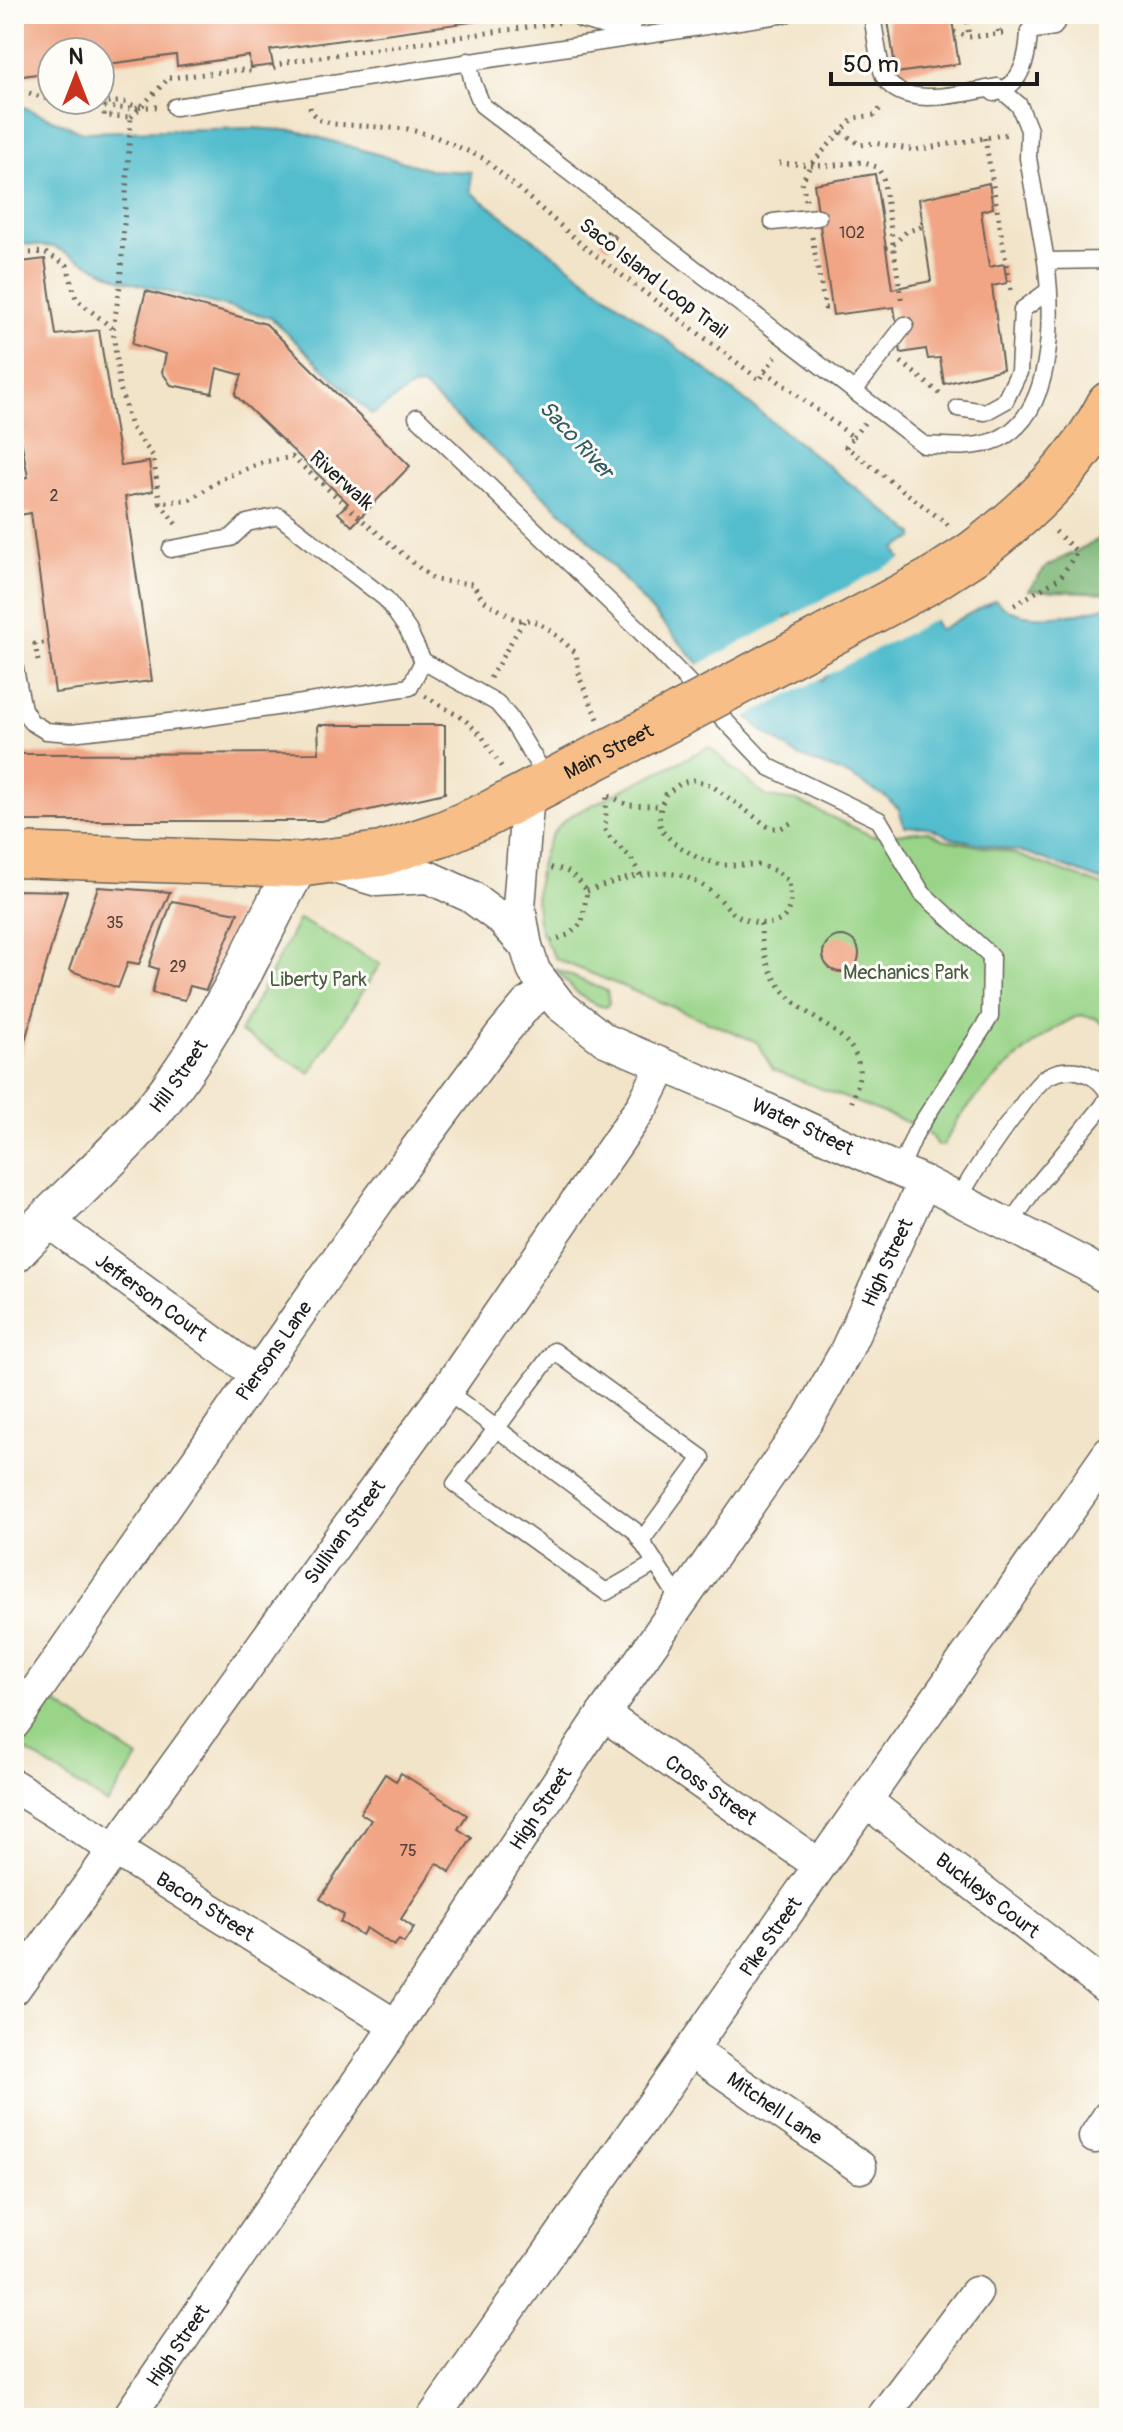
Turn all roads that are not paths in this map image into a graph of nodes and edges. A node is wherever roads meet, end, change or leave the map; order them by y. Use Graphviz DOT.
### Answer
graph roads {
  1 [pos="753,14"];
  2 [pos="786,14"];
  3 [pos="868,14"];
  4 [pos="875,14"];
  5 [pos="1061,14"];
  6 [pos="580,19"];
  7 [pos="468,61"];
  8 [pos="175,107"];
  9 [pos="818,217"];
  10 [pos="773,222"];
  11 [pos="1109,260"];
  12 [pos="1046,261"];
  13 [pos="1048,291"];
  14 [pos="905,325"];
  15 [pos="854,391"];
  16 [pos="1109,404"];
  17 [pos="958,408"];
  18 [pos="417,417"];
  19 [pos="171,549"];
  20 [pos="423,661"];
  21 [pos="14,664"];
  22 [pos="526,781"];
  23 [pos="14,855"];
  24 [pos="310,864"];
  25 [pos="534,945"];
  26 [pos="548,989"];
  27 [pos="663,1065"];
  28 [pos="911,1176"];
  29 [pos="958,1200"];
  30 [pos="45,1219"];
  31 [pos="1009,1226"];
  32 [pos="14,1253"];
  33 [pos="1109,1279"];
  34 [pos="258,1375"];
  35 [pos="446,1391"];
  36 [pos="496,1429"];
  37 [pos="1109,1453"];
  38 [pos="642,1540"];
  39 [pos="656,1563"];
  40 [pos="681,1602"];
  41 [pos="603,1714"];
  42 [pos="14,1723"];
  43 [pos="14,1786"];
  44 [pos="866,1801"];
  45 [pos="114,1850"];
  46 [pos="819,1865"];
  47 [pos="14,1989"];
  48 [pos="1109,1989"];
  49 [pos="396,2026"];
  50 [pos="691,2050"];
  51 [pos="860,2167"];
  52 [pos="976,2293"];
  53 [pos="128,2418"];
  54 [pos="433,2418"];
  55 [pos="882,2418"];
  1 -- 6 [label="lane"];
  2 -- 7 [label="lane"];
  3 -- 12 [label="lane"];
  4 -- 5 [label="lane"];
  7 -- 8 [label="lane"];
  7 -- 15 [label="lane"];
  9 -- 10 [label="lane"];
  11 -- 12 [label="lane"];
  12 -- 13 [label="lane"];
  13 -- 15 [label="lane"];
  13 -- 17 [label="lane"];
  14 -- 15 [label="lane"];
  16 -- 22 [label="main road, Main Street, bridge"];
  18 -- 28 [label="lane"];
  19 -- 20 [label="lane"];
  20 -- 21 [label="lane"];
  20 -- 22 [label="lane"];
  22 -- 24 [label="main road, Main Street"];
  22 -- 25 [label="street"];
  23 -- 24 [label="main road, Main Street"];
  24 -- 25 [label="street"];
  24 -- 30 [label="street, Hill Street"];
  25 -- 26 [label="street, Water Street"];
  26 -- 27 [label="street, Water Street"];
  26 -- 34 [label="street, Piersons Lane"];
  27 -- 28 [label="street, Water Street"];
  27 -- 35 [label="street, Sullivan Street"];
  28 -- 29 [label="street, Water Street"];
  28 -- 40 [label="street, High Street"];
  29 -- 31 [label="street, Water Street"];
  29 -- 31 [label="lane"];
  30 -- 32 [label="street, Hill Street"];
  30 -- 34 [label="street, Jefferson Court"];
  31 -- 33 [label="street, Water Street"];
  34 -- 42 [label="street, Piersons Lane"];
  35 -- 36 [label="lane"];
  35 -- 45 [label="street, Sullivan Street"];
  36 -- 38 [label="lane"];
  36 -- 38 [label="lane"];
  36 -- 39 [label="lane"];
  37 -- 44 [label="street, Pike Street"];
  38 -- 39 [label="lane"];
  39 -- 40 [label="lane"];
  40 -- 41 [label="street, High Street"];
  41 -- 46 [label="street, Cross Street"];
  41 -- 49 [label="street, High Street"];
  43 -- 45 [label="street, Bacon Street"];
  44 -- 46 [label="street, Pike Street"];
  44 -- 48 [label="street, Buckleys Court"];
  45 -- 47 [label="street, Sullivan Street"];
  45 -- 49 [label="street, Bacon Street"];
  46 -- 50 [label="street, Pike Street"];
  49 -- 53 [label="street, High Street"];
  50 -- 51 [label="street, Mitchell Lane"];
  50 -- 54 [label="street, Pike Street"];
  52 -- 55 [label="street"];
}
